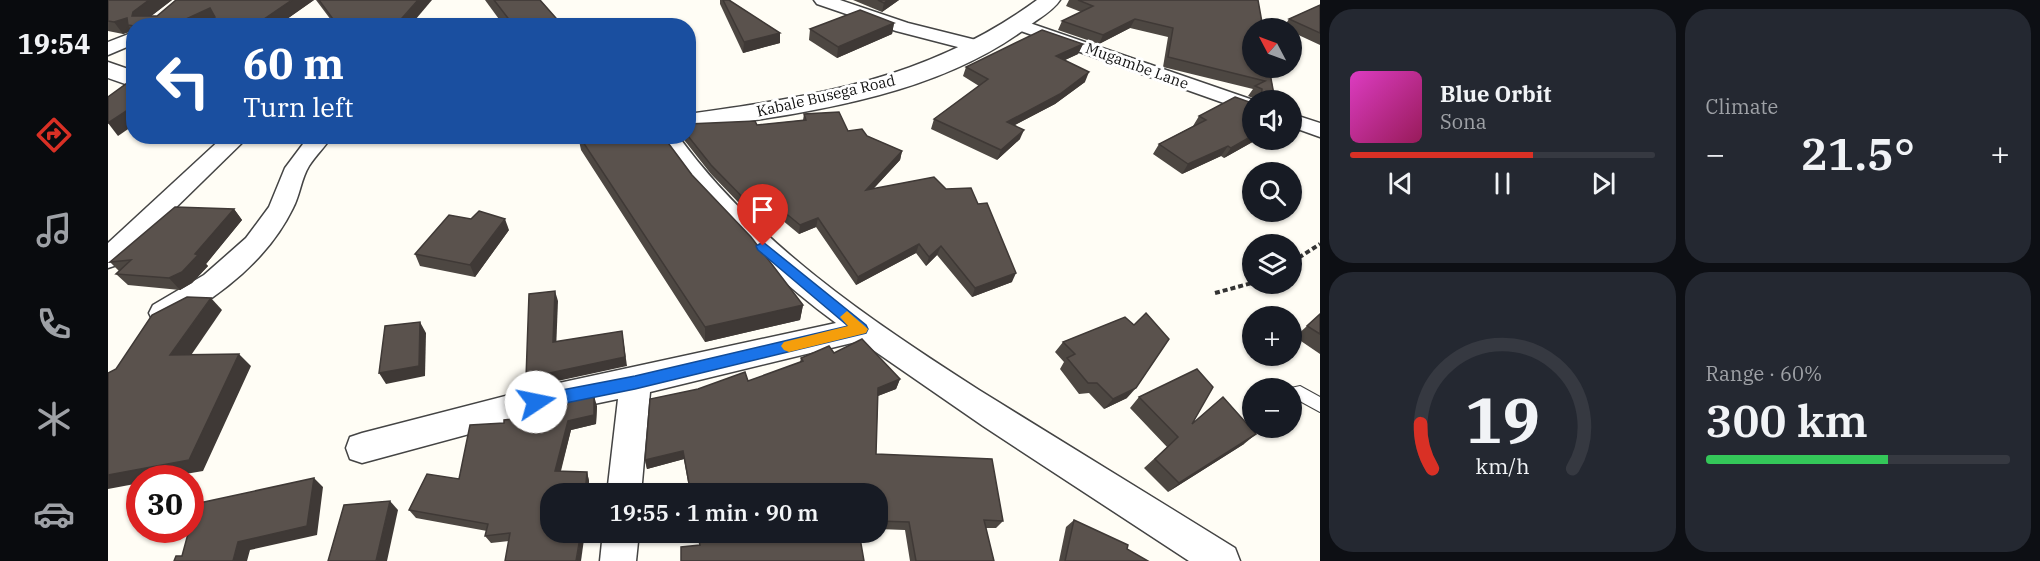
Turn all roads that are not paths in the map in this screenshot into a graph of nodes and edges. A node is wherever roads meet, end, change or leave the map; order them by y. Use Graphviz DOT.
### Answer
graph roads {
  1 [pos="823,0"];
  2 [pos="1050,0"];
  3 [pos="1021,25"];
  4 [pos="126,41"];
  5 [pos="981,47"];
  6 [pos="108,49"];
  7 [pos="108,69"];
  8 [pos="126,77"];
  9 [pos="1242,103"];
  10 [pos="696,121"];
  11 [pos="229,144"];
  12 [pos="315,144"];
  13 [pos="671,144"];
  14 [pos="108,258"];
  15 [pos="146,326"];
  16 [pos="861,329"];
  17 [pos="635,382"];
  18 [pos="1302,394"];
  19 [pos="1320,405"];
  20 [pos="362,448"];
  21 [pos="625,483"];
  22 [pos="620,543"];
  23 [pos="618,561"];
  24 [pos="1222,561"];
  1 -- 5 [label="street"];
  2 -- 3 [label="street, Kabale Busega Road"];
  3 -- 5 [label="street, Kabale Busega Road"];
  3 -- 9 [label="street, Mugambe Lane"];
  4 -- 6 [label="street"];
  5 -- 10 [label="street, Kabale Busega Road"];
  7 -- 8 [label="street"];
  11 -- 14 [label="street"];
  12 -- 15 [label="street"];
  13 -- 16 [label="street"];
  16 -- 17 [label="street"];
  16 -- 24 [label="street"];
  17 -- 20 [label="street"];
  17 -- 21 [label="street"];
  18 -- 19 [label="lane"];
  22 -- 23 [label="street"];
}
